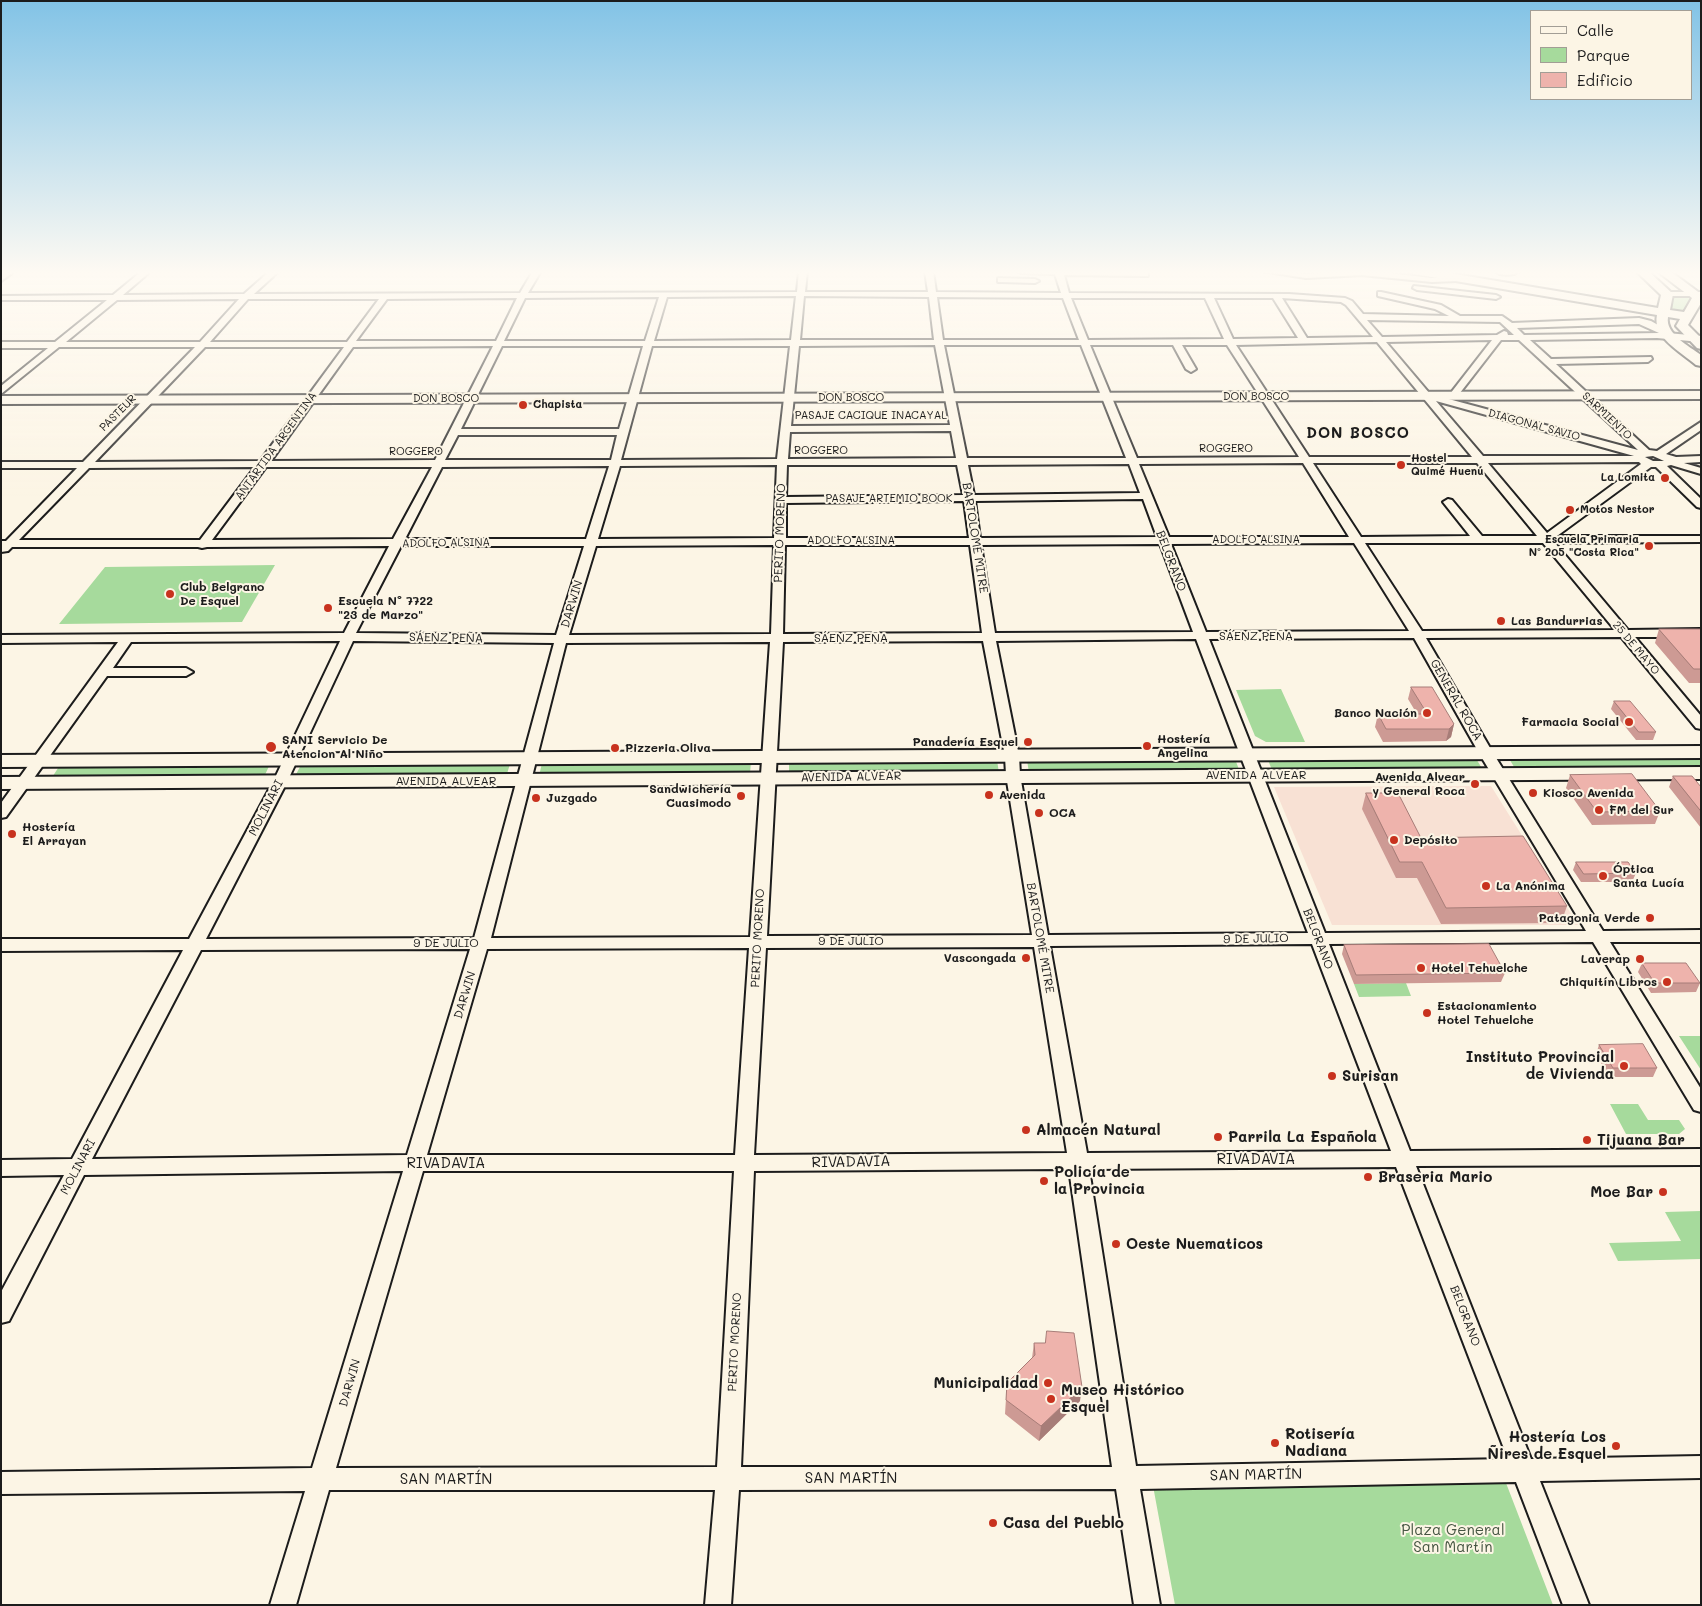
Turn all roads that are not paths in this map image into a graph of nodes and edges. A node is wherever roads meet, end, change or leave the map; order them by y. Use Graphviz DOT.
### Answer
graph roads {
  1 [pos="56,346"];
  2 [pos="202,346"];
  3 [pos="349,346"];
  4 [pos="498,346"];
  5 [pos="648,346"];
  6 [pos="794,346"];
  7 [pos="940,346"];
  8 [pos="1088,346"];
  9 [pos="1176,346"];
  10 [pos="1233,346"];
  11 [pos="1385,346"];
  12 [pos="1492,346"];
  13 [pos="1530,346"];
  14 [pos="1681,346"];
  15 [pos="1648,359"];
  16 [pos="1548,362"];
  17 [pos="1701,362"];
  18 [pos="1191,370"];
  19 [pos="1,391"];
  20 [pos="1701,395"];
  21 [pos="1266,396"];
  22 [pos="1427,396"];
  23 [pos="1453,396"];
  24 [pos="1585,396"];
  25 [pos="949,397"];
  26 [pos="632,398"];
  27 [pos="1108,398"];
  28 [pos="472,399"];
  29 [pos="789,399"];
  30 [pos="1,400"];
  31 [pos="149,400"];
  32 [pos="309,400"];
  33 [pos="1701,425"];
  34 [pos="786,428"];
  35 [pos="956,428"];
  36 [pos="454,432"];
  37 [pos="623,432"];
  38 [pos="1654,459"];
  39 [pos="1701,459"];
  40 [pos="1133,461"];
  41 [pos="1306,461"];
  42 [pos="1480,461"];
  43 [pos="962,462"];
  44 [pos="615,464"];
  45 [pos="782,464"];
  46 [pos="1,465"];
  47 [pos="84,465"];
  48 [pos="264,465"];
  49 [pos="436,465"];
  50 [pos="1701,471"];
  51 [pos="1147,496"];
  52 [pos="970,498"];
  53 [pos="781,500"];
  54 [pos="1448,502"];
  55 [pos="1701,505"];
  56 [pos="1701,539"];
  57 [pos="1163,540"];
  58 [pos="1480,540"];
  59 [pos="1546,540"];
  60 [pos="780,541"];
  61 [pos="1356,541"];
  62 [pos="591,542"];
  63 [pos="976,542"];
  64 [pos="396,544"];
  65 [pos="202,545"];
  66 [pos="3,547"];
  67 [pos="1624,634"];
  68 [pos="1701,634"];
  69 [pos="1418,635"];
  70 [pos="348,637"];
  71 [pos="989,637"];
  72 [pos="1200,637"];
  73 [pos="127,638"];
  74 [pos="777,638"];
  75 [pos="561,639"];
  76 [pos="1,640"];
  77 [pos="103,672"];
  78 [pos="186,672"];
  79 [pos="1701,725"];
  80 [pos="1701,752"];
  81 [pos="1486,753"];
  82 [pos="1246,754"];
  83 [pos="530,759"];
  84 [pos="290,760"];
  85 [pos="1,761"];
  86 [pos="41,762"];
  87 [pos="1012,766"];
  88 [pos="767,768"];
  89 [pos="1701,773"];
  90 [pos="1499,774"];
  91 [pos="1255,776"];
  92 [pos="525,780"];
  93 [pos="280,782"];
  94 [pos="1,783"];
  95 [pos="24,783"];
  96 [pos="1,814"];
  97 [pos="1701,936"];
  98 [pos="1599,937"];
  99 [pos="1317,939"];
  100 [pos="759,941"];
  101 [pos="1040,941"];
  102 [pos="481,942"];
  103 [pos="196,944"];
  104 [pos="1,945"];
  105 [pos="1701,1105"];
  106 [pos="1701,1157"];
  107 [pos="1403,1158"];
  108 [pos="1078,1160"];
  109 [pos="415,1163"];
  110 [pos="744,1164"];
  111 [pos="1,1168"];
  112 [pos="77,1168"];
  113 [pos="1,1314"];
  114 [pos="1701,1467"];
  115 [pos="1525,1470"];
  116 [pos="728,1478"];
  117 [pos="1126,1478"];
  118 [pos="321,1479"];
  119 [pos="1,1484"];
  120 [pos="283,1605"];
  121 [pos="718,1605"];
  122 [pos="1147,1605"];
  123 [pos="1576,1605"];
  1 -- 19 [label="street"];
  2 -- 31 [label="street, PASTEUR"];
  3 -- 32 [label="street, ANTARTIDA ARGENTINA"];
  4 -- 28 [label="street, MOLINARI"];
  5 -- 26 [label="street, DARWIN"];
  6 -- 29 [label="street, PERITO MORENO"];
  7 -- 25 [label="street, BARTOLOMÉ MITRE"];
  8 -- 27 [label="street, BELGRANO"];
  9 -- 18 [label="street"];
  10 -- 21 [label="street, GENERAL ROCA"];
  11 -- 22 [label="street, 25 DE MAYO"];
  12 -- 23 [label="street"];
  13 -- 16 [label="street, SARMIENTO"];
  14 -- 17 [label="street"];
  15 -- 16 [label="street"];
  16 -- 24 [label="street, SARMIENTO"];
  20 -- 24 [label="street, DON BOSCO"];
  21 -- 22 [label="street, DON BOSCO"];
  21 -- 27 [label="street, DON BOSCO"];
  21 -- 41 [label="street, GENERAL ROCA"];
  22 -- 23 [label="street, DON BOSCO"];
  22 -- 38 [label="street, DIAGONAL SAVIO"];
  22 -- 42 [label="street, 25 DE MAYO"];
  23 -- 24 [label="street, DON BOSCO"];
  24 -- 38 [label="street, SARMIENTO"];
  25 -- 27 [label="street, DON BOSCO"];
  25 -- 29 [label="street, DON BOSCO"];
  25 -- 35 [label="street, BARTOLOMÉ MITRE"];
  26 -- 28 [label="street, DON BOSCO"];
  26 -- 29 [label="street, DON BOSCO"];
  26 -- 37 [label="street, DARWIN"];
  27 -- 40 [label="street, BELGRANO"];
  28 -- 32 [label="street, DON BOSCO"];
  28 -- 36 [label="street, MOLINARI"];
  29 -- 34 [label="street, PERITO MORENO"];
  30 -- 31 [label="street, DON BOSCO"];
  31 -- 32 [label="street, DON BOSCO"];
  31 -- 47 [label="street, PASTEUR"];
  32 -- 48 [label="street, ANTARTIDA ARGENTINA"];
  33 -- 38 [label="street"];
  34 -- 35 [label="street, PASAJE CACIQUE INACAYAL"];
  34 -- 45 [label="street, PERITO MORENO"];
  35 -- 43 [label="street, BARTOLOMÉ MITRE"];
  36 -- 37 [label="street"];
  36 -- 49 [label="street, MOLINARI"];
  37 -- 44 [label="street, DARWIN"];
  38 -- 39 [label="street, ROGGERO"];
  38 -- 42 [label="street, ROGGERO"];
  38 -- 50 [label="street, DIAGONAL SAVIO"];
  38 -- 55 [label="street, SARMIENTO"];
  38 -- 59 [label="street"];
  40 -- 41 [label="street, ROGGERO"];
  40 -- 43 [label="street, ROGGERO"];
  40 -- 51 [label="street, BELGRANO"];
  41 -- 42 [label="street, ROGGERO"];
  41 -- 61 [label="street, GENERAL ROCA"];
  42 -- 59 [label="street, 25 DE MAYO"];
  43 -- 45 [label="street, ROGGERO"];
  43 -- 52 [label="street, BARTOLOMÉ MITRE"];
  44 -- 45 [label="street, ROGGERO"];
  44 -- 49 [label="street, ROGGERO"];
  44 -- 62 [label="street, DARWIN"];
  45 -- 53 [label="street, PERITO MORENO"];
  46 -- 47 [label="street, ROGGERO"];
  47 -- 48 [label="street, ROGGERO"];
  47 -- 66 [label="street, PASTEUR"];
  48 -- 49 [label="street, ROGGERO"];
  48 -- 65 [label="street, ANTARTIDA ARGENTINA"];
  49 -- 64 [label="street, MOLINARI"];
  51 -- 52 [label="street, PASAJE ARTEMIO BOOK"];
  51 -- 57 [label="street, BELGRANO"];
  52 -- 53 [label="street, PASAJE ARTEMIO BOOK"];
  52 -- 63 [label="street, BARTOLOMÉ MITRE"];
  53 -- 60 [label="street, PERITO MORENO"];
  54 -- 58 [label="street"];
  56 -- 59 [label="street, ADOLFO ALSINA"];
  57 -- 61 [label="street, ADOLFO ALSINA"];
  57 -- 63 [label="street, ADOLFO ALSINA"];
  57 -- 72 [label="street, BELGRANO"];
  58 -- 59 [label="street, ADOLFO ALSINA"];
  58 -- 61 [label="street, ADOLFO ALSINA"];
  59 -- 67 [label="street, 25 DE MAYO"];
  60 -- 62 [label="street, ADOLFO ALSINA"];
  60 -- 63 [label="street, ADOLFO ALSINA"];
  60 -- 74 [label="street, PERITO MORENO"];
  61 -- 69 [label="street, GENERAL ROCA"];
  62 -- 64 [label="street, ADOLFO ALSINA"];
  62 -- 75 [label="street, DARWIN"];
  63 -- 71 [label="street, BARTOLOMÉ MITRE"];
  64 -- 65 [label="street, ADOLFO ALSINA"];
  64 -- 70 [label="street, MOLINARI"];
  65 -- 66 [label="street, ADOLFO ALSINA"];
  67 -- 68 [label="street, SÁENZ PEÑA"];
  67 -- 69 [label="street, SÁENZ PEÑA"];
  67 -- 79 [label="street, 25 DE MAYO"];
  69 -- 72 [label="street, SÁENZ PEÑA"];
  69 -- 81 [label="street, GENERAL ROCA"];
  70 -- 73 [label="street, SÁENZ PEÑA"];
  70 -- 75 [label="street, SÁENZ PEÑA"];
  70 -- 84 [label="street, MOLINARI"];
  71 -- 72 [label="street, SÁENZ PEÑA"];
  71 -- 74 [label="street, SÁENZ PEÑA"];
  71 -- 87 [label="street, BARTOLOMÉ MITRE"];
  72 -- 82 [label="street, BELGRANO"];
  73 -- 76 [label="street, SÁENZ PEÑA"];
  73 -- 77 [label="street"];
  74 -- 75 [label="street, SÁENZ PEÑA"];
  74 -- 88 [label="street, PERITO MORENO"];
  75 -- 83 [label="street, DARWIN"];
  77 -- 78 [label="street"];
  77 -- 86 [label="street"];
  80 -- 81 [label="street, AVENIDA ALVEAR"];
  81 -- 82 [label="street, AVENIDA ALVEAR"];
  81 -- 90 [label="street, GENERAL ROCA"];
  82 -- 87 [label="street, AVENIDA ALVEAR"];
  82 -- 91 [label="street, BELGRANO"];
  83 -- 84 [label="street, AVENIDA ALVEAR"];
  83 -- 88 [label="street, AVENIDA ALVEAR"];
  83 -- 92 [label="street, DARWIN"];
  84 -- 86 [label="street, AVENIDA ALVEAR"];
  84 -- 93 [label="street, MOLINARI"];
  85 -- 86 [label="street, AVENIDA ALVEAR"];
  86 -- 95 [label="street"];
  87 -- 88 [label="street, AVENIDA ALVEAR"];
  87 -- 91 [label="street, AVENIDA ALVEAR"];
  87 -- 101 [label="street, BARTOLOMÉ MITRE"];
  88 -- 92 [label="street, AVENIDA ALVEAR"];
  88 -- 100 [label="street, PERITO MORENO"];
  89 -- 90 [label="street, AVENIDA ALVEAR"];
  90 -- 91 [label="street, AVENIDA ALVEAR"];
  90 -- 98 [label="street, GENERAL ROCA"];
  91 -- 99 [label="street, BELGRANO"];
  92 -- 93 [label="street, AVENIDA ALVEAR"];
  92 -- 102 [label="street, DARWIN"];
  93 -- 95 [label="street, AVENIDA ALVEAR"];
  93 -- 103 [label="street, MOLINARI"];
  94 -- 95 [label="street, AVENIDA ALVEAR"];
  95 -- 96 [label="street"];
  97 -- 98 [label="street, 9 DE JULIO"];
  98 -- 99 [label="street, 9 DE JULIO"];
  98 -- 105 [label="street, GENERAL ROCA"];
  99 -- 101 [label="street, 9 DE JULIO"];
  99 -- 107 [label="street, BELGRANO"];
  100 -- 101 [label="street, 9 DE JULIO"];
  100 -- 102 [label="street, 9 DE JULIO"];
  100 -- 110 [label="street, PERITO MORENO"];
  101 -- 108 [label="street, BARTOLOMÉ MITRE"];
  102 -- 103 [label="street, 9 DE JULIO"];
  102 -- 109 [label="street, DARWIN"];
  103 -- 104 [label="street, 9 DE JULIO"];
  103 -- 112 [label="street, MOLINARI"];
  106 -- 107 [label="street, RIVADAVIA"];
  107 -- 108 [label="street, RIVADAVIA"];
  107 -- 115 [label="street, BELGRANO"];
  108 -- 110 [label="street, RIVADAVIA"];
  108 -- 117 [label="street, BARTOLOMÉ MITRE"];
  109 -- 110 [label="street, RIVADAVIA"];
  109 -- 112 [label="street, RIVADAVIA"];
  109 -- 118 [label="street, DARWIN"];
  110 -- 116 [label="street, PERITO MORENO"];
  111 -- 112 [label="street, RIVADAVIA"];
  112 -- 113 [label="street, MOLINARI"];
  114 -- 115 [label="street, SAN MARTÍN"];
  115 -- 117 [label="street, SAN MARTÍN"];
  115 -- 123 [label="street, BELGRANO"];
  116 -- 117 [label="street, SAN MARTÍN"];
  116 -- 118 [label="street, SAN MARTÍN"];
  116 -- 121 [label="street, PERITO MORENO"];
  117 -- 122 [label="street, BARTOLOMÉ MITRE"];
  118 -- 119 [label="street, SAN MARTÍN"];
  118 -- 120 [label="street, DARWIN"];
}
